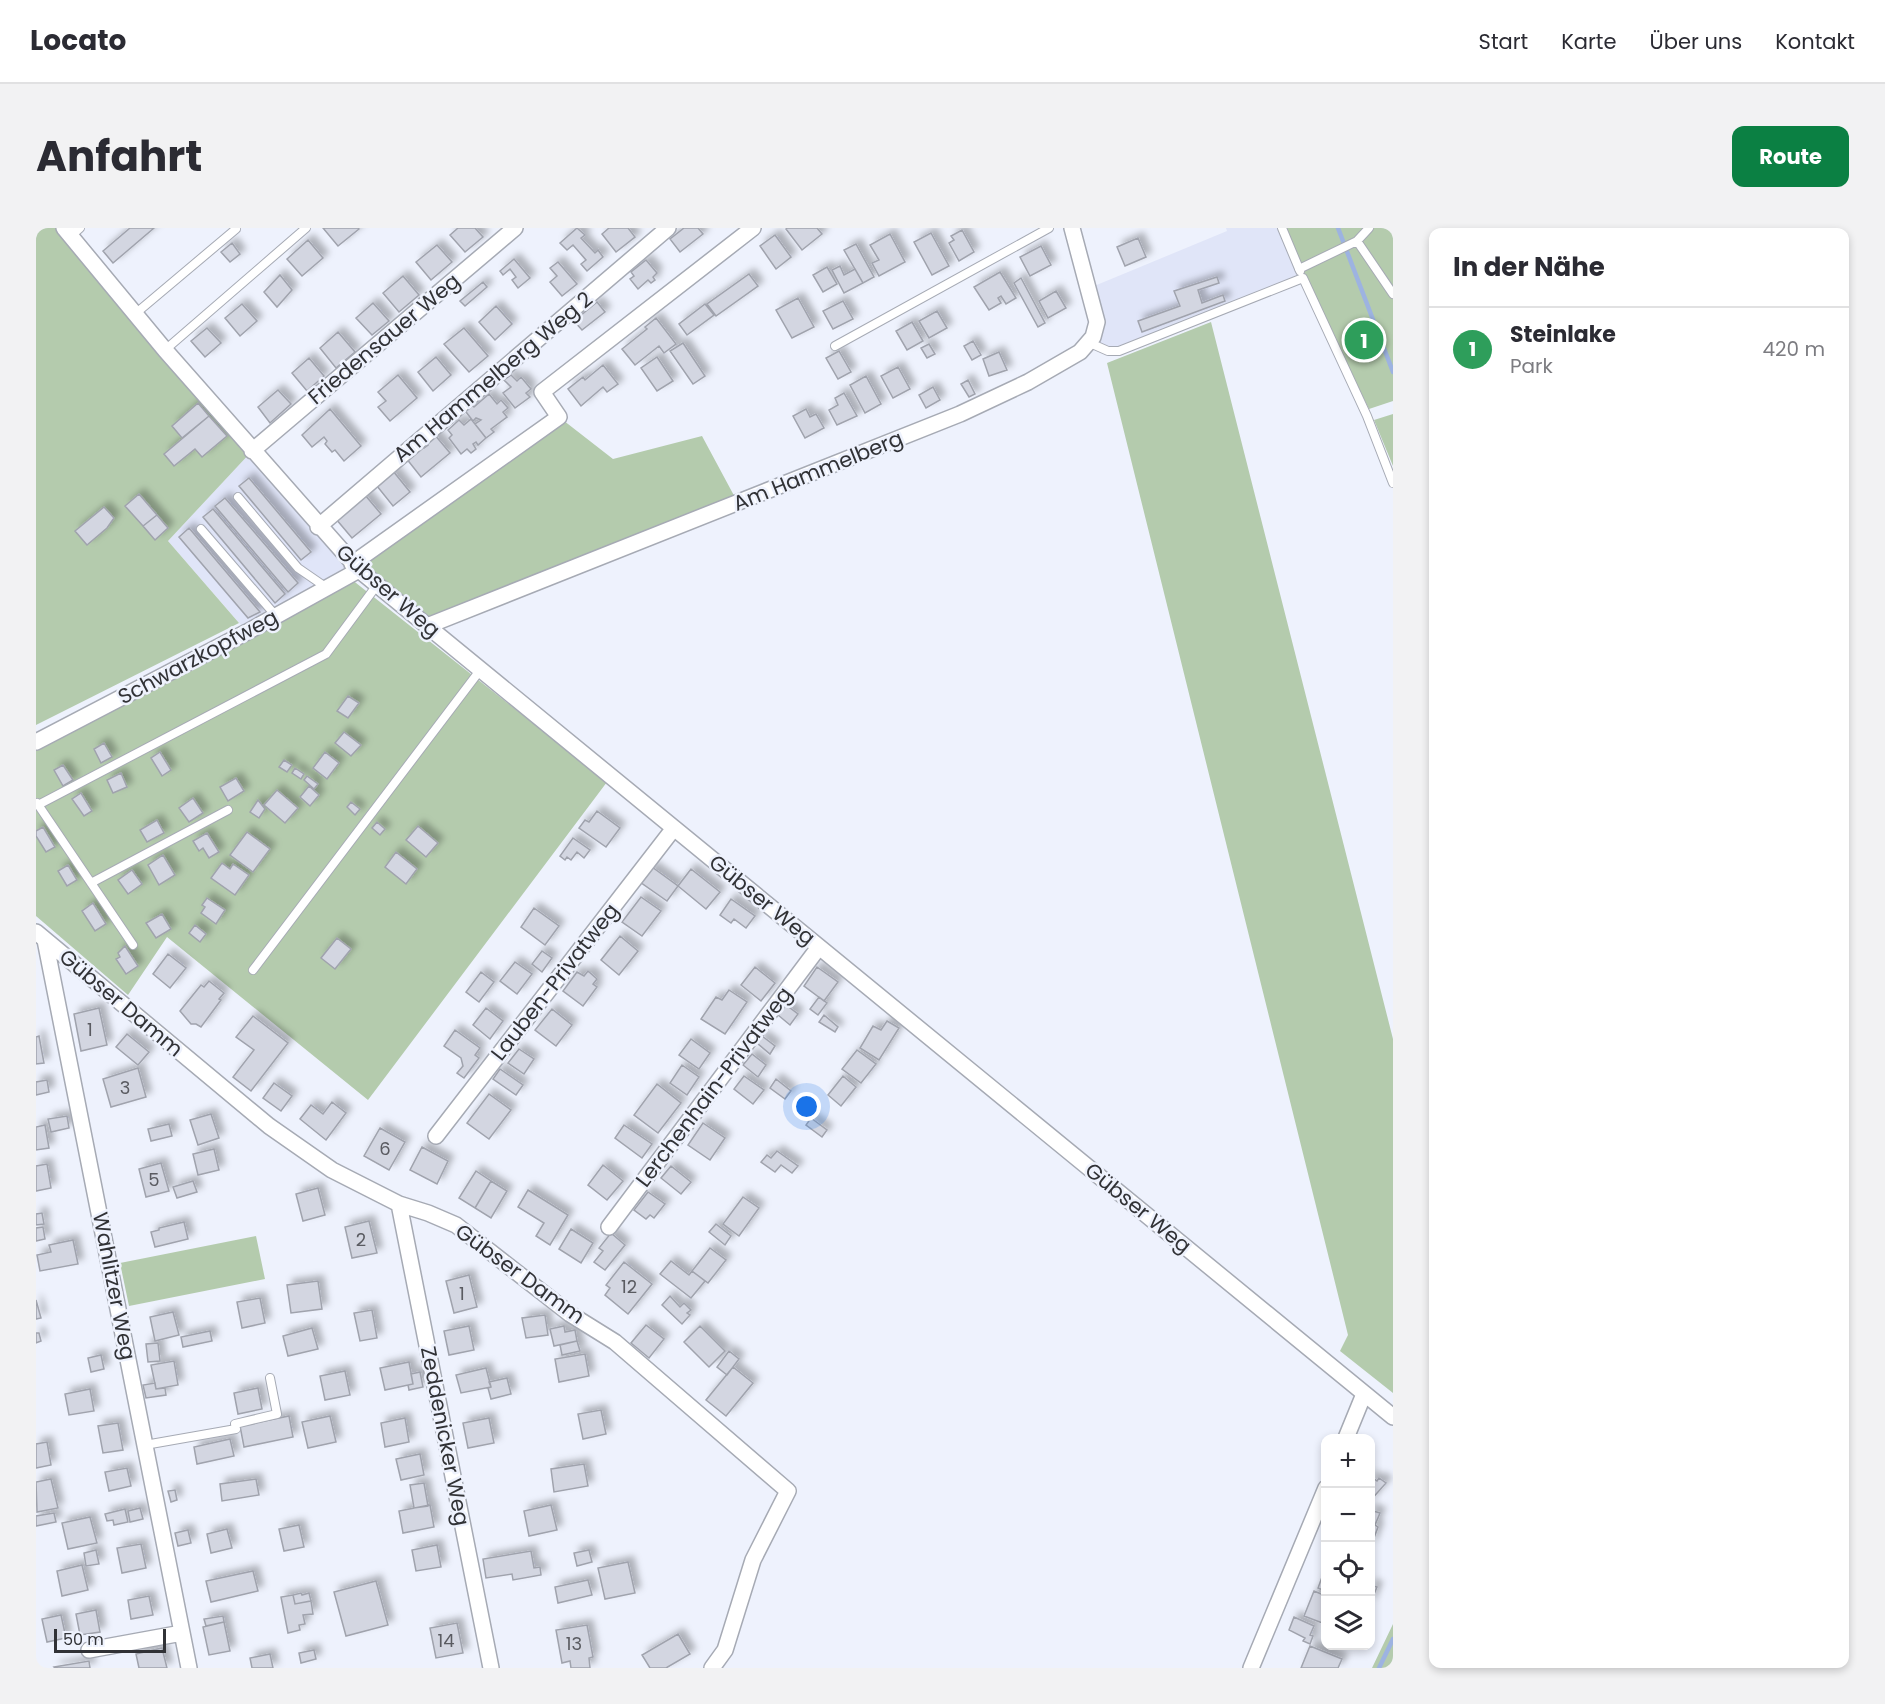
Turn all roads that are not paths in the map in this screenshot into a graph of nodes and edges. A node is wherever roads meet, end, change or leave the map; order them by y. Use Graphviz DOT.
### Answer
graph roads {
  1 [pos="236,228"];
  2 [pos="306,228"];
  3 [pos="515,228"];
  4 [pos="668,228"];
  5 [pos="753,228"];
  6 [pos="1049,228"];
  7 [pos="1072,228"];
  8 [pos="1282,228"];
  9 [pos="1370,228"];
  10 [pos="72,231"];
  11 [pos="1355,242"];
  12 [pos="1299,269"];
  13 [pos="1303,278"];
  14 [pos="1393,294"];
  15 [pos="135,314"];
  16 [pos="1090,343"];
  17 [pos="835,346"];
  18 [pos="165,350"];
  19 [pos="252,451"];
  20 [pos="1393,483"];
  21 [pos="238,496"];
  22 [pos="318,527"];
  23 [pos="201,529"];
  24 [pos="355,567"];
  25 [pos="377,585"];
  26 [pos="327,588"];
  27 [pos="276,616"];
  28 [pos="427,626"];
  29 [pos="481,669"];
  30 [pos="36,742"];
  31 [pos="37,803"];
  32 [pos="228,810"];
  33 [pos="674,828"];
  34 [pos="91,883"];
  35 [pos="41,936"];
  36 [pos="133,945"];
  37 [pos="819,946"];
  38 [pos="253,970"];
  39 [pos="436,1136"];
  40 [pos="399,1204"];
  41 [pos="609,1227"];
  42 [pos="270,1378"];
  43 [pos="1364,1394"];
  44 [pos="1393,1417"];
  45 [pos="1348,1434"];
  46 [pos="145,1445"];
  47 [pos="1321,1500"];
  48 [pos="182,1633"];
  49 [pos="89,1650"];
  50 [pos="189,1668"];
  51 [pos="491,1668"];
  52 [pos="712,1668"];
  53 [pos="1251,1668"];
  1 -- 15 [label="lane"];
  2 -- 18 [label="lane"];
  3 -- 19 [label="street, Friedensauer Weg"];
  4 -- 22 [label="street, Am Hammelberg Weg 2"];
  5 -- 24 [label="street, Schwarzkopfweg"];
  6 -- 17 [label="lane"];
  7 -- 16 [label="street"];
  8 -- 12 [label="lane"];
  9 -- 11 [label="lane"];
  10 -- 15 [label="street, Gübser Weg"];
  11 -- 12 [label="lane"];
  11 -- 14 [label="lane"];
  12 -- 13 [label="lane"];
  13 -- 16 [label="lane"];
  13 -- 20 [label="lane"];
  15 -- 18 [label="street, Gübser Weg"];
  16 -- 28 [label="street, Am Hammelberg"];
  18 -- 19 [label="street, Gübser Weg"];
  19 -- 22 [label="street, Gübser Weg"];
  21 -- 26 [label="lane"];
  22 -- 24 [label="street, Gübser Weg"];
  23 -- 27 [label="lane"];
  24 -- 25 [label="street, Gübser Weg"];
  24 -- 26 [label="street, Schwarzkopfweg"];
  25 -- 28 [label="street, Gübser Weg"];
  25 -- 31 [label="lane"];
  26 -- 27 [label="street, Schwarzkopfweg"];
  27 -- 30 [label="street, Schwarzkopfweg"];
  28 -- 29 [label="street, Gübser Weg"];
  29 -- 33 [label="street, Gübser Weg"];
  29 -- 38 [label="lane"];
  31 -- 34 [label="lane"];
  32 -- 34 [label="lane"];
  33 -- 37 [label="street, Gübser Weg"];
  33 -- 39 [label="street, Lauben-Privatweg"];
  34 -- 36 [label="lane"];
  35 -- 40 [label="street, Gübser Damm"];
  35 -- 46 [label="street, Wahlitzer Weg"];
  37 -- 41 [label="street, Lerchenhain-Privatweg"];
  37 -- 43 [label="street, Gübser Weg"];
  40 -- 51 [label="street, Zeddenicker Weg"];
  40 -- 52 [label="street, Gübser Damm"];
  42 -- 46 [label="lane"];
  43 -- 44 [label="street, Gübser Weg"];
  43 -- 45 [label="street"];
  46 -- 48 [label="street, Wahlitzer Weg"];
  47 -- 53 [label="street"];
  48 -- 49 [label="street"];
  48 -- 50 [label="street, Wahlitzer Weg"];
}
